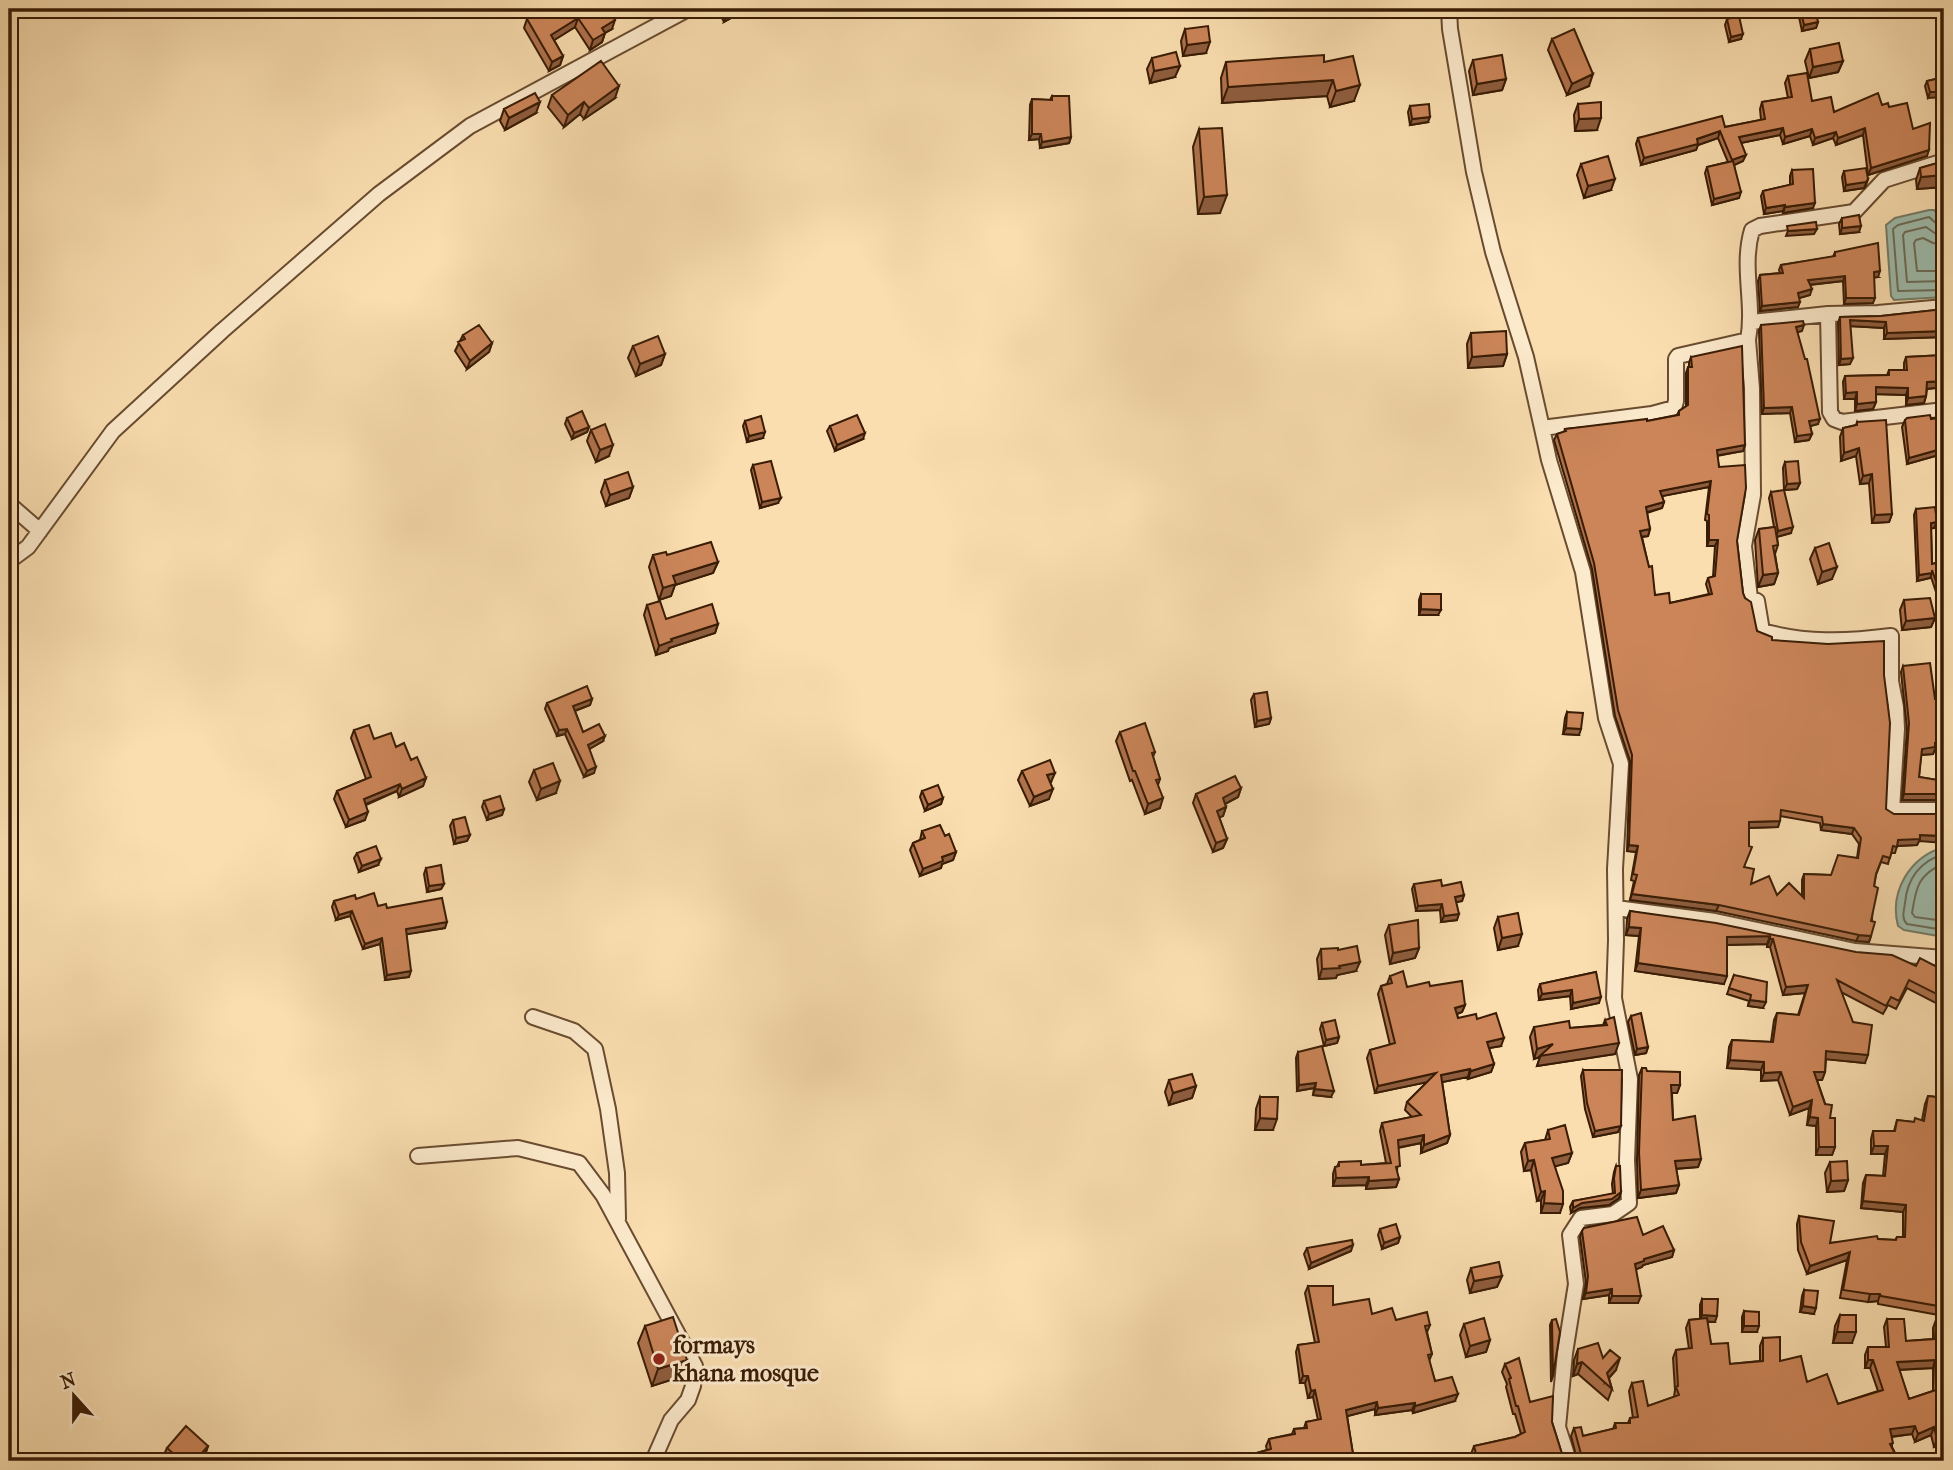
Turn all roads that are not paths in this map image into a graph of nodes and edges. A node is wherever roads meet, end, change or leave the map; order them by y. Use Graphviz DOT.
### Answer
graph roads {
  1 [pos="688,9"];
  2 [pos="1450,9"];
  3 [pos="1944,161"];
  4 [pos="1944,307"];
  5 [pos="1828,314"];
  6 [pos="1751,321"];
  7 [pos="1748,340"];
  8 [pos="1944,410"];
  9 [pos="1542,428"];
  10 [pos="9,504"];
  11 [pos="40,531"];
  12 [pos="9,561"];
  13 [pos="1944,810"];
  14 [pos="1616,908"];
  15 [pos="1944,958"];
  16 [pos="533,1017"];
  17 [pos="418,1156"];
  18 [pos="618,1221"];
  19 [pos="653,1461"];
  20 [pos="1569,1461"];
  1 -- 11 [label="street"];
  2 -- 9 [label="street"];
  3 -- 6 [label="street"];
  4 -- 5 [label="street"];
  5 -- 6 [label="street"];
  5 -- 8 [label="street"];
  6 -- 7 [label="street"];
  7 -- 9 [label="street"];
  7 -- 13 [label="street"];
  9 -- 14 [label="street"];
  10 -- 11 [label="street"];
  11 -- 12 [label="street"];
  14 -- 15 [label="street"];
  14 -- 20 [label="street"];
  16 -- 18 [label="street"];
  17 -- 18 [label="street"];
  18 -- 19 [label="street"];
}
